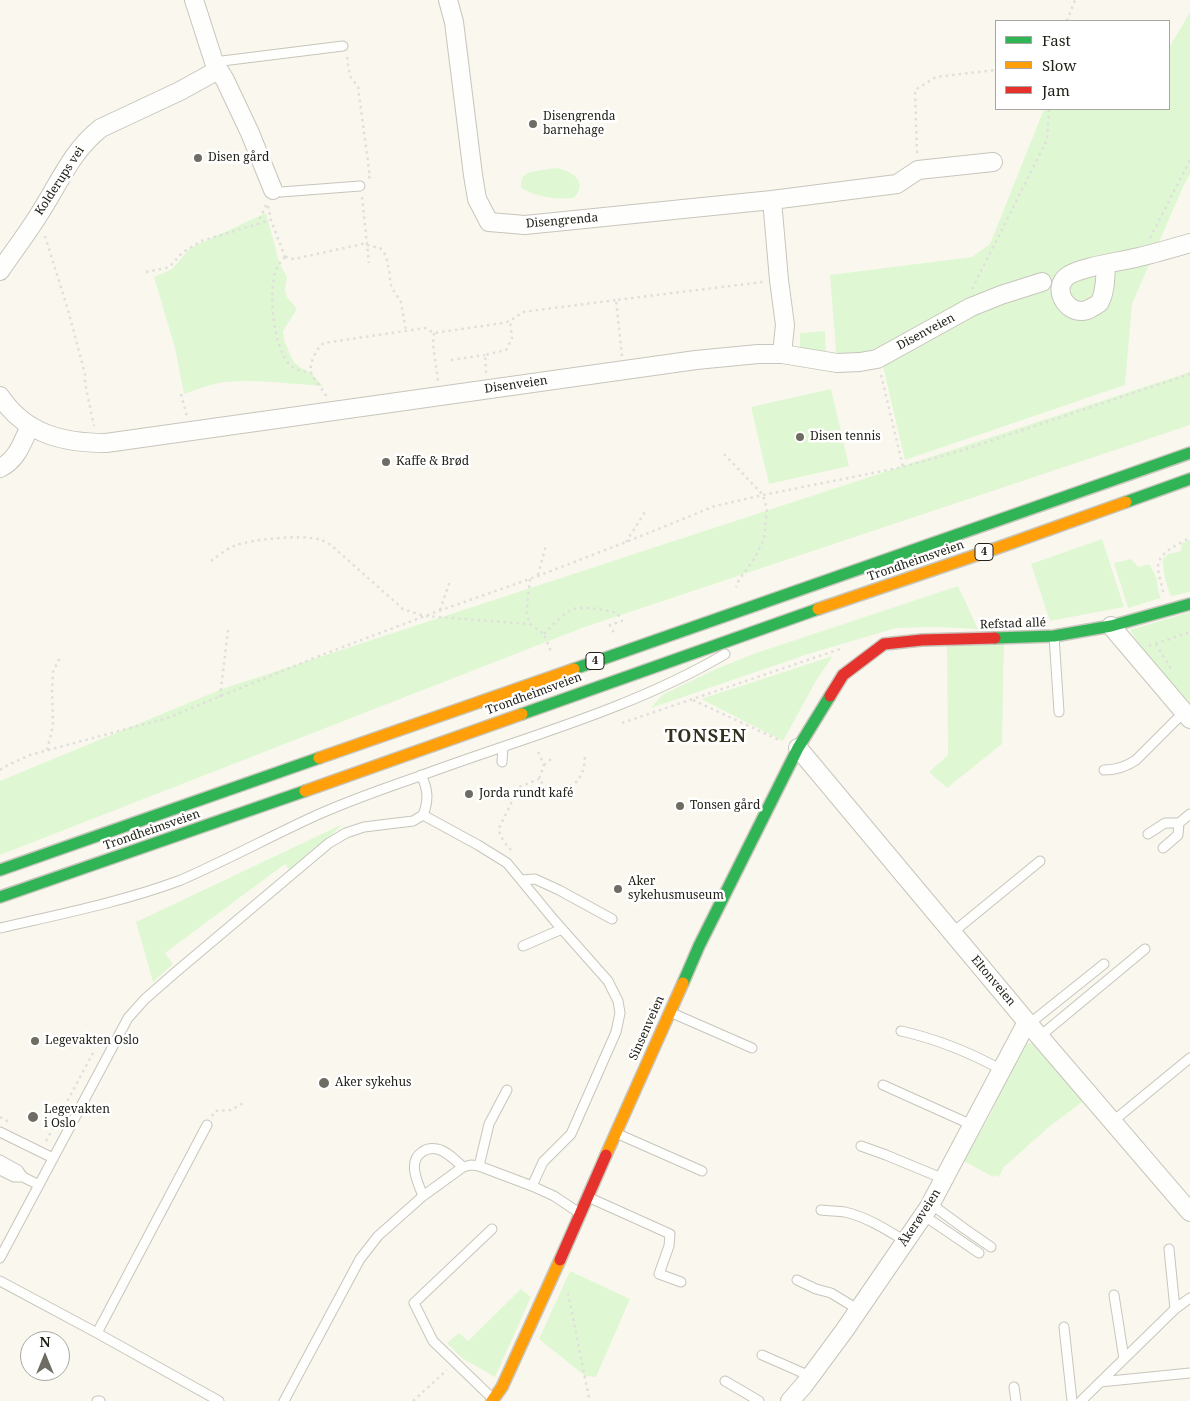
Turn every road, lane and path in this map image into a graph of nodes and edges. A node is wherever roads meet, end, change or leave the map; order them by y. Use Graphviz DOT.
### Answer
graph roads {
  1 [pos="194,0"];
  2 [pos="448,0"];
  3 [pos="1075,0"];
  4 [pos="1067,20"];
  5 [pos="343,46"];
  6 [pos="216,66"];
  7 [pos="995,70"];
  8 [pos="1049,110"];
  9 [pos="1190,160"];
  10 [pos="993,162"];
  11 [pos="918,170"];
  12 [pos="360,186"];
  13 [pos="272,190"];
  14 [pos="772,200"];
  15 [pos="38,216"];
  16 [pos="271,220"];
  17 [pos="256,225"];
  18 [pos="1190,243"];
  19 [pos="367,244"];
  20 [pos="285,257"];
  21 [pos="1140,257"];
  22 [pos="369,263"];
  23 [pos="1106,264"];
  24 [pos="0,271"];
  25 [pos="146,272"];
  26 [pos="779,280"];
  27 [pos="1042,282"];
  28 [pos="616,300"];
  29 [pos="960,313"];
  30 [pos="510,321"];
  31 [pos="406,330"];
  32 [pos="434,333"];
  33 [pos="782,354"];
  34 [pos="484,355"];
  35 [pos="877,359"];
  36 [pos="451,360"];
  37 [pos="624,370"];
  38 [pos="311,372"];
  39 [pos="1190,374"];
  40 [pos="487,389"];
  41 [pos="181,394"];
  42 [pos="0,396"];
  43 [pos="440,396"];
  44 [pos="333,410"];
  45 [pos="186,415"];
  46 [pos="30,426"];
  47 [pos="96,433"];
  48 [pos="1190,453"];
  49 [pos="724,454"];
  50 [pos="903,467"];
  51 [pos="0,468"];
  52 [pos="1190,479"];
  53 [pos="763,495"];
  54 [pos="645,512"];
  55 [pos="1190,538"];
  56 [pos="626,542"];
  57 [pos="546,545"];
  58 [pos="211,561"];
  59 [pos="538,576"];
  60 [pos="530,578"];
  61 [pos="450,581"];
  62 [pos="736,587"];
  63 [pos="1190,604"];
  64 [pos="440,610"];
  65 [pos="1167,610"];
  66 [pos="424,616"];
  67 [pos="778,623"];
  68 [pos="530,624"];
  69 [pos="1111,626"];
  70 [pos="228,630"];
  71 [pos="1190,632"];
  72 [pos="614,633"];
  73 [pos="544,634"];
  74 [pos="1054,636"];
  75 [pos="1156,644"];
  76 [pos="846,648"];
  77 [pos="1133,652"];
  78 [pos="553,655"];
  79 [pos="60,657"];
  80 [pos="843,675"];
  81 [pos="1178,678"];
  82 [pos="220,697"];
  83 [pos="692,700"];
  84 [pos="1059,712"];
  85 [pos="1187,715"];
  86 [pos="622,723"];
  87 [pos="503,747"];
  88 [pos="798,748"];
  89 [pos="47,750"];
  90 [pos="538,752"];
  91 [pos="585,756"];
  92 [pos="551,759"];
  93 [pos="502,762"];
  94 [pos="544,765"];
  95 [pos="0,770"];
  96 [pos="1104,770"];
  97 [pos="421,775"];
  98 [pos="539,779"];
  99 [pos="423,814"];
  100 [pos="1190,814"];
  101 [pos="1179,824"];
  102 [pos="1148,834"];
  103 [pos="1163,848"];
  104 [pos="513,853"];
  105 [pos="1040,861"];
  106 [pos="0,870"];
  107 [pos="522,880"];
  108 [pos="0,897"];
  109 [pos="612,920"];
  110 [pos="0,928"];
  111 [pos="562,929"];
  112 [pos="952,933"];
  113 [pos="523,946"];
  114 [pos="1145,949"];
  115 [pos="1104,964"];
  116 [pos="670,1012"];
  117 [pos="1032,1028"];
  118 [pos="901,1031"];
  119 [pos="752,1048"];
  120 [pos="94,1051"];
  121 [pos="1190,1058"];
  122 [pos="1002,1070"];
  123 [pos="883,1085"];
  124 [pos="507,1090"];
  125 [pos="245,1102"];
  126 [pos="215,1111"];
  127 [pos="1112,1122"];
  128 [pos="207,1125"];
  129 [pos="972,1125"];
  130 [pos="0,1132"];
  131 [pos="615,1133"];
  132 [pos="46,1141"];
  133 [pos="861,1146"];
  134 [pos="53,1158"];
  135 [pos="0,1160"];
  136 [pos="479,1166"];
  137 [pos="463,1167"];
  138 [pos="0,1170"];
  139 [pos="702,1171"];
  140 [pos="23,1177"];
  141 [pos="944,1179"];
  142 [pos="39,1185"];
  143 [pos="532,1186"];
  144 [pos="423,1196"];
  145 [pos="587,1197"];
  146 [pos="821,1210"];
  147 [pos="927,1210"];
  148 [pos="1190,1212"];
  149 [pos="580,1213"];
  150 [pos="492,1230"];
  151 [pos="905,1242"];
  152 [pos="991,1247"];
  153 [pos="1169,1249"];
  154 [pos="979,1253"];
  155 [pos="0,1258"];
  156 [pos="797,1280"];
  157 [pos="0,1281"];
  158 [pos="681,1282"];
  159 [pos="568,1293"];
  160 [pos="1114,1295"];
  161 [pos="1190,1298"];
  162 [pos="859,1310"];
  163 [pos="1176,1310"];
  164 [pos="1064,1327"];
  165 [pos="97,1333"];
  166 [pos="762,1355"];
  167 [pos="1124,1359"];
  168 [pos="456,1363"];
  169 [pos="1190,1373"];
  170 [pos="810,1376"];
  171 [pos="724,1381"];
  172 [pos="1100,1382"];
  173 [pos="1014,1387"];
  174 [pos="493,1400"];
  175 [pos="219,1401"];
  176 [pos="284,1401"];
  177 [pos="413,1401"];
  178 [pos="590,1401"];
  179 [pos="759,1401"];
  180 [pos="790,1401"];
  181 [pos="1016,1401"];
  182 [pos="1072,1401"];
  183 [pos="1080,1401"];
  1 -- 6 [label="street"];
  2 -- 14 [label="street, Disengrenda"];
  3 -- 4 [label="path"];
  5 -- 6 [label="lane"];
  5 -- 12 [label="path"];
  6 -- 13 [label="street"];
  6 -- 15 [label="street, Kolderups vei"];
  7 -- 11 [label="path"];
  8 -- 29 [label="path"];
  9 -- 21 [label="path"];
  10 -- 11 [label="street, Disengrenda"];
  11 -- 14 [label="street, Disengrenda"];
  12 -- 13 [label="lane"];
  12 -- 19 [label="path"];
  14 -- 26 [label="street"];
  15 -- 24 [label="street, Kolderups vei"];
  15 -- 47 [label="path"];
  16 -- 17 [label="path"];
  16 -- 17 [label="path"];
  16 -- 20 [label="path"];
  17 -- 25 [label="path"];
  18 -- 21 [label="street"];
  19 -- 20 [label="path"];
  19 -- 22 [label="path"];
  19 -- 31 [label="path"];
  20 -- 38 [label="path"];
  21 -- 23 [label="street"];
  26 -- 28 [label="path"];
  26 -- 33 [label="street"];
  27 -- 29 [label="street, Disenveien"];
  28 -- 30 [label="path"];
  28 -- 37 [label="path"];
  29 -- 35 [label="street, Disenveien"];
  30 -- 32 [label="path"];
  30 -- 34 [label="path"];
  31 -- 32 [label="path"];
  31 -- 38 [label="path"];
  32 -- 43 [label="path"];
  33 -- 35 [label="street, Disenveien"];
  33 -- 37 [label="street, Disenveien"];
  34 -- 36 [label="path"];
  34 -- 40 [label="path"];
  35 -- 50 [label="path"];
  37 -- 40 [label="street, Disenveien"];
  38 -- 44 [label="path"];
  39 -- 50 [label="path"];
  40 -- 43 [label="street, Disenveien"];
  41 -- 45 [label="path"];
  42 -- 46 [label="street, Disenveien"];
  43 -- 44 [label="street, Disenveien"];
  44 -- 46 [label="street, Disenveien"];
  46 -- 51 [label="street"];
  48 -- 106 [label="main road, Trondheimsveien / 4"];
  49 -- 53 [label="path"];
  50 -- 53 [label="path"];
  52 -- 67 [label="main road, Trondheimsveien / 4"];
  53 -- 56 [label="path"];
  53 -- 62 [label="path"];
  54 -- 56 [label="path"];
  55 -- 65 [label="path"];
  56 -- 59 [label="path"];
  57 -- 59 [label="path"];
  58 -- 66 [label="path"];
  59 -- 60 [label="path"];
  60 -- 64 [label="path"];
  60 -- 68 [label="path"];
  61 -- 64 [label="path"];
  63 -- 65 [label="main road, Refstad allé"];
  64 -- 66 [label="path"];
  65 -- 69 [label="main road, Refstad allé"];
  66 -- 68 [label="path"];
  66 -- 82 [label="path"];
  67 -- 87 [label="lane"];
  67 -- 108 [label="main road, Trondheimsveien / 4"];
  68 -- 73 [label="path"];
  69 -- 74 [label="main road, Refstad allé"];
  69 -- 77 [label="street"];
  70 -- 82 [label="path"];
  71 -- 75 [label="path"];
  72 -- 73 [label="path"];
  73 -- 78 [label="path"];
  74 -- 80 [label="main road, Refstad allé"];
  74 -- 84 [label="lane"];
  75 -- 77 [label="path"];
  75 -- 81 [label="path"];
  76 -- 83 [label="path"];
  77 -- 85 [label="street"];
  79 -- 89 [label="path"];
  80 -- 88 [label="main road, Sinsenveien"];
  82 -- 89 [label="path"];
  83 -- 86 [label="path"];
  83 -- 88 [label="path"];
  85 -- 96 [label="lane"];
  87 -- 93 [label="lane"];
  87 -- 97 [label="lane"];
  88 -- 112 [label="street, Eltonveien"];
  88 -- 116 [label="main road, Sinsenveien"];
  89 -- 95 [label="path"];
  90 -- 94 [label="path"];
  91 -- 98 [label="path"];
  92 -- 94 [label="path"];
  94 -- 98 [label="path"];
  97 -- 99 [label="lane"];
  97 -- 110 [label="lane"];
  98 -- 104 [label="path"];
  99 -- 107 [label="lane"];
  99 -- 134 [label="lane"];
  100 -- 101 [label="lane"];
  101 -- 102 [label="lane"];
  101 -- 103 [label="lane"];
  105 -- 112 [label="lane"];
  107 -- 109 [label="lane"];
  107 -- 111 [label="lane"];
  111 -- 113 [label="lane"];
  111 -- 143 [label="lane"];
  112 -- 117 [label="street, Eltonveien"];
  114 -- 117 [label="lane"];
  115 -- 117 [label="lane"];
  116 -- 119 [label="lane"];
  116 -- 131 [label="main road, Sinsenveien"];
  117 -- 122 [label="street, Åkerøveien"];
  117 -- 127 [label="street, Eltonveien"];
  118 -- 122 [label="lane"];
  120 -- 132 [label="path"];
  121 -- 127 [label="lane"];
  122 -- 129 [label="street, Åkerøveien"];
  123 -- 129 [label="lane"];
  124 -- 136 [label="lane"];
  125 -- 126 [label="path"];
  127 -- 148 [label="street, Eltonveien"];
  128 -- 165 [label="lane"];
  129 -- 141 [label="street, Åkerøveien"];
  130 -- 134 [label="lane"];
  131 -- 139 [label="lane"];
  131 -- 145 [label="main road, Sinsenveien"];
  133 -- 141 [label="lane"];
  134 -- 142 [label="lane"];
  135 -- 140 [label="lane"];
  136 -- 137 [label="lane"];
  136 -- 143 [label="lane"];
  137 -- 144 [label="lane"];
  137 -- 144 [label="lane"];
  138 -- 140 [label="lane"];
  140 -- 142 [label="lane"];
  141 -- 147 [label="street, Åkerøveien"];
  142 -- 155 [label="lane"];
  143 -- 149 [label="lane"];
  144 -- 176 [label="lane"];
  145 -- 149 [label="main road, Sinsenveien"];
  145 -- 158 [label="lane"];
  146 -- 151 [label="lane"];
  147 -- 151 [label="street, Åkerøveien"];
  147 -- 152 [label="lane"];
  147 -- 154 [label="lane"];
  149 -- 174 [label="main road, Sinsenveien"];
  150 -- 168 [label="lane"];
  151 -- 162 [label="street, Åkerøveien"];
  153 -- 163 [label="lane"];
  156 -- 162 [label="lane"];
  157 -- 165 [label="lane"];
  159 -- 178 [label="path"];
  160 -- 167 [label="lane"];
  161 -- 163 [label="lane"];
  162 -- 170 [label="street, Åkerøveien"];
  163 -- 167 [label="lane"];
  164 -- 182 [label="lane"];
  165 -- 175 [label="lane"];
  166 -- 170 [label="lane"];
  167 -- 172 [label="lane"];
  168 -- 174 [label="lane"];
  168 -- 177 [label="path"];
  169 -- 172 [label="lane"];
  170 -- 180 [label="street, Åkerøveien"];
  171 -- 179 [label="lane"];
  172 -- 183 [label="lane"];
  173 -- 181 [label="lane"];
}
